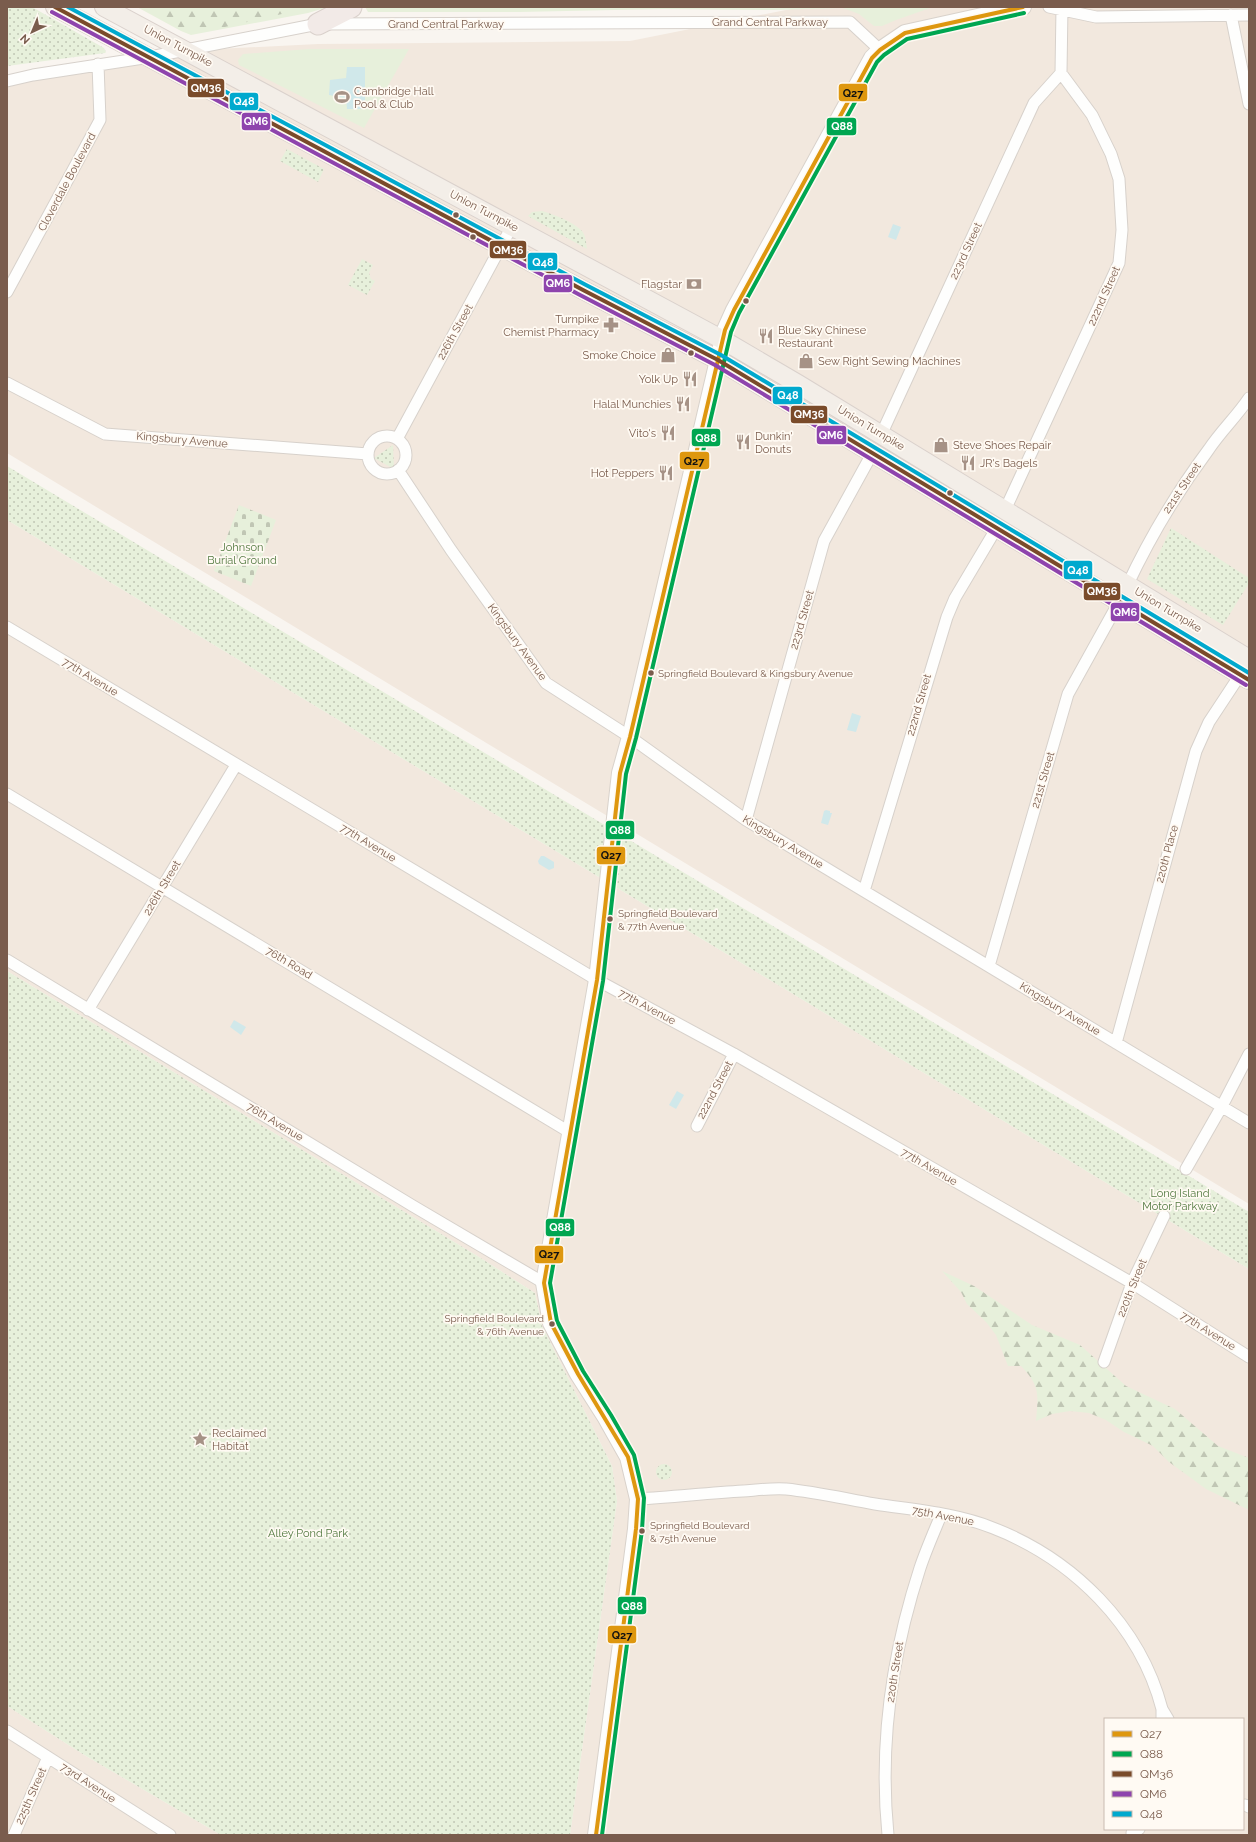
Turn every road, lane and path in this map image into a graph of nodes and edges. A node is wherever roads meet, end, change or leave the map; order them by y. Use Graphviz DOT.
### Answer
graph roads {
  1 [pos="55,7"];
  2 [pos="104,7"];
  3 [pos="351,7"];
  4 [pos="1023,7"];
  5 [pos="1049,7"];
  6 [pos="1062,8"];
  7 [pos="1231,15"];
  8 [pos="1249,15"];
  9 [pos="318,24"];
  10 [pos="186,50"];
  11 [pos="880,50"];
  12 [pos="150,57"];
  13 [pos="98,64"];
  14 [pos="1061,73"];
  15 [pos="7,81"];
  16 [pos="1249,104"];
  17 [pos="512,226"];
  18 [pos="502,246"];
  19 [pos="7,292"];
  20 [pos="723,340"];
  21 [pos="718,360"];
  22 [pos="7,383"];
  23 [pos="1249,398"];
  24 [pos="881,435"];
  25 [pos="396,439"];
  26 [pos="873,452"];
  27 [pos="368,454"];
  28 [pos="398,470"];
  29 [pos="1005,510"];
  30 [pos="996,528"];
  31 [pos="1127,586"];
  32 [pos="1119,602"];
  33 [pos="7,627"];
  34 [pos="1249,659"];
  35 [pos="1245,678"];
  36 [pos="630,737"];
  37 [pos="236,765"];
  38 [pos="7,794"];
  39 [pos="746,820"];
  40 [pos="162,888"];
  41 [pos="864,891"];
  42 [pos="7,960"];
  43 [pos="990,966"];
  44 [pos="597,980"];
  45 [pos="88,1010"];
  46 [pos="1116,1043"];
  47 [pos="734,1054"];
  48 [pos="1249,1054"];
  49 [pos="1222,1106"];
  50 [pos="1249,1123"];
  51 [pos="697,1126"];
  52 [pos="571,1132"];
  53 [pos="1186,1168"];
  54 [pos="1164,1216"];
  55 [pos="544,1283"];
  56 [pos="1132,1283"];
  57 [pos="1249,1357"];
  58 [pos="1104,1362"];
  59 [pos="638,1499"];
  60 [pos="941,1514"];
  61 [pos="1162,1714"];
  62 [pos="7,1731"];
  63 [pos="48,1757"];
  64 [pos="14,1835"];
  65 [pos="170,1835"];
  66 [pos="596,1835"];
  67 [pos="888,1835"];
  1 -- 12 [label="main road, Union Turnpike"];
  2 -- 10 [label="main road, Union Turnpike"];
  3 -- 9 [label="highway"];
  4 -- 11 [label="main road"];
  5 -- 6 [label="street"];
  6 -- 7 [label="street"];
  6 -- 14 [label="street"];
  7 -- 8 [label="street"];
  7 -- 16 [label="street"];
  9 -- 10 [label="street, Grand Central Parkway"];
  9 -- 11 [label="street, Grand Central Parkway"];
  10 -- 12 [label="street, Grand Central Parkway"];
  10 -- 17 [label="main road, Union Turnpike"];
  11 -- 20 [label="main road"];
  12 -- 13 [label="street, Grand Central Parkway"];
  12 -- 18 [label="main road, Union Turnpike"];
  13 -- 15 [label="street, Grand Central Parkway"];
  13 -- 19 [label="street, Cloverdale Boulevard"];
  14 -- 24 [label="street, 223rd Street"];
  14 -- 29 [label="street, 222nd Street"];
  17 -- 18 [label="street, 226th Street"];
  17 -- 20 [label="main road, Union Turnpike"];
  18 -- 21 [label="main road, Union Turnpike"];
  18 -- 25 [label="street, 226th Street"];
  20 -- 21 [label="main road"];
  20 -- 24 [label="main road, Union Turnpike"];
  21 -- 26 [label="main road, Union Turnpike"];
  21 -- 36 [label="main road"];
  22 -- 27 [label="street, Kingsbury Avenue"];
  23 -- 31 [label="street, 221st Street"];
  24 -- 29 [label="main road, Union Turnpike"];
  25 -- 27 [label="street"];
  25 -- 28 [label="street"];
  26 -- 30 [label="main road, Union Turnpike"];
  26 -- 39 [label="street, 223rd Street"];
  27 -- 28 [label="street"];
  28 -- 36 [label="street, Kingsbury Avenue"];
  29 -- 31 [label="main road, Union Turnpike"];
  30 -- 32 [label="main road, Union Turnpike"];
  30 -- 41 [label="street, 222nd Street"];
  31 -- 34 [label="main road, Union Turnpike"];
  32 -- 35 [label="main road, Union Turnpike"];
  32 -- 43 [label="street, 221st Street"];
  33 -- 37 [label="street, 77th Avenue"];
  35 -- 46 [label="street, 220th Place"];
  36 -- 39 [label="street, Kingsbury Avenue"];
  36 -- 44 [label="main road"];
  37 -- 40 [label="street, 226th Street"];
  37 -- 44 [label="street, 77th Avenue"];
  38 -- 40 [label="street, 76th Road"];
  39 -- 41 [label="street, Kingsbury Avenue"];
  40 -- 45 [label="street, 226th Street"];
  40 -- 52 [label="street, 76th Road"];
  41 -- 43 [label="street, Kingsbury Avenue"];
  42 -- 45 [label="street, 76th Avenue"];
  43 -- 46 [label="street, Kingsbury Avenue"];
  44 -- 47 [label="street, 77th Avenue"];
  44 -- 52 [label="main road"];
  45 -- 55 [label="street, 76th Avenue"];
  46 -- 49 [label="street, Kingsbury Avenue"];
  47 -- 51 [label="street, 222nd Street"];
  47 -- 56 [label="street, 77th Avenue"];
  48 -- 49 [label="street"];
  49 -- 50 [label="street, Kingsbury Avenue"];
  49 -- 53 [label="street"];
  52 -- 55 [label="main road"];
  54 -- 56 [label="street, 220th Street"];
  55 -- 59 [label="main road"];
  56 -- 57 [label="street, 77th Avenue"];
  56 -- 58 [label="street, 220th Street"];
  59 -- 60 [label="street, 75th Avenue"];
  59 -- 66 [label="main road"];
  60 -- 61 [label="street, 75th Avenue"];
  60 -- 67 [label="street, 220th Street"];
  62 -- 63 [label="street, 73rd Avenue"];
  63 -- 64 [label="street, 225th Street"];
  63 -- 65 [label="street, 73rd Avenue"];
}
